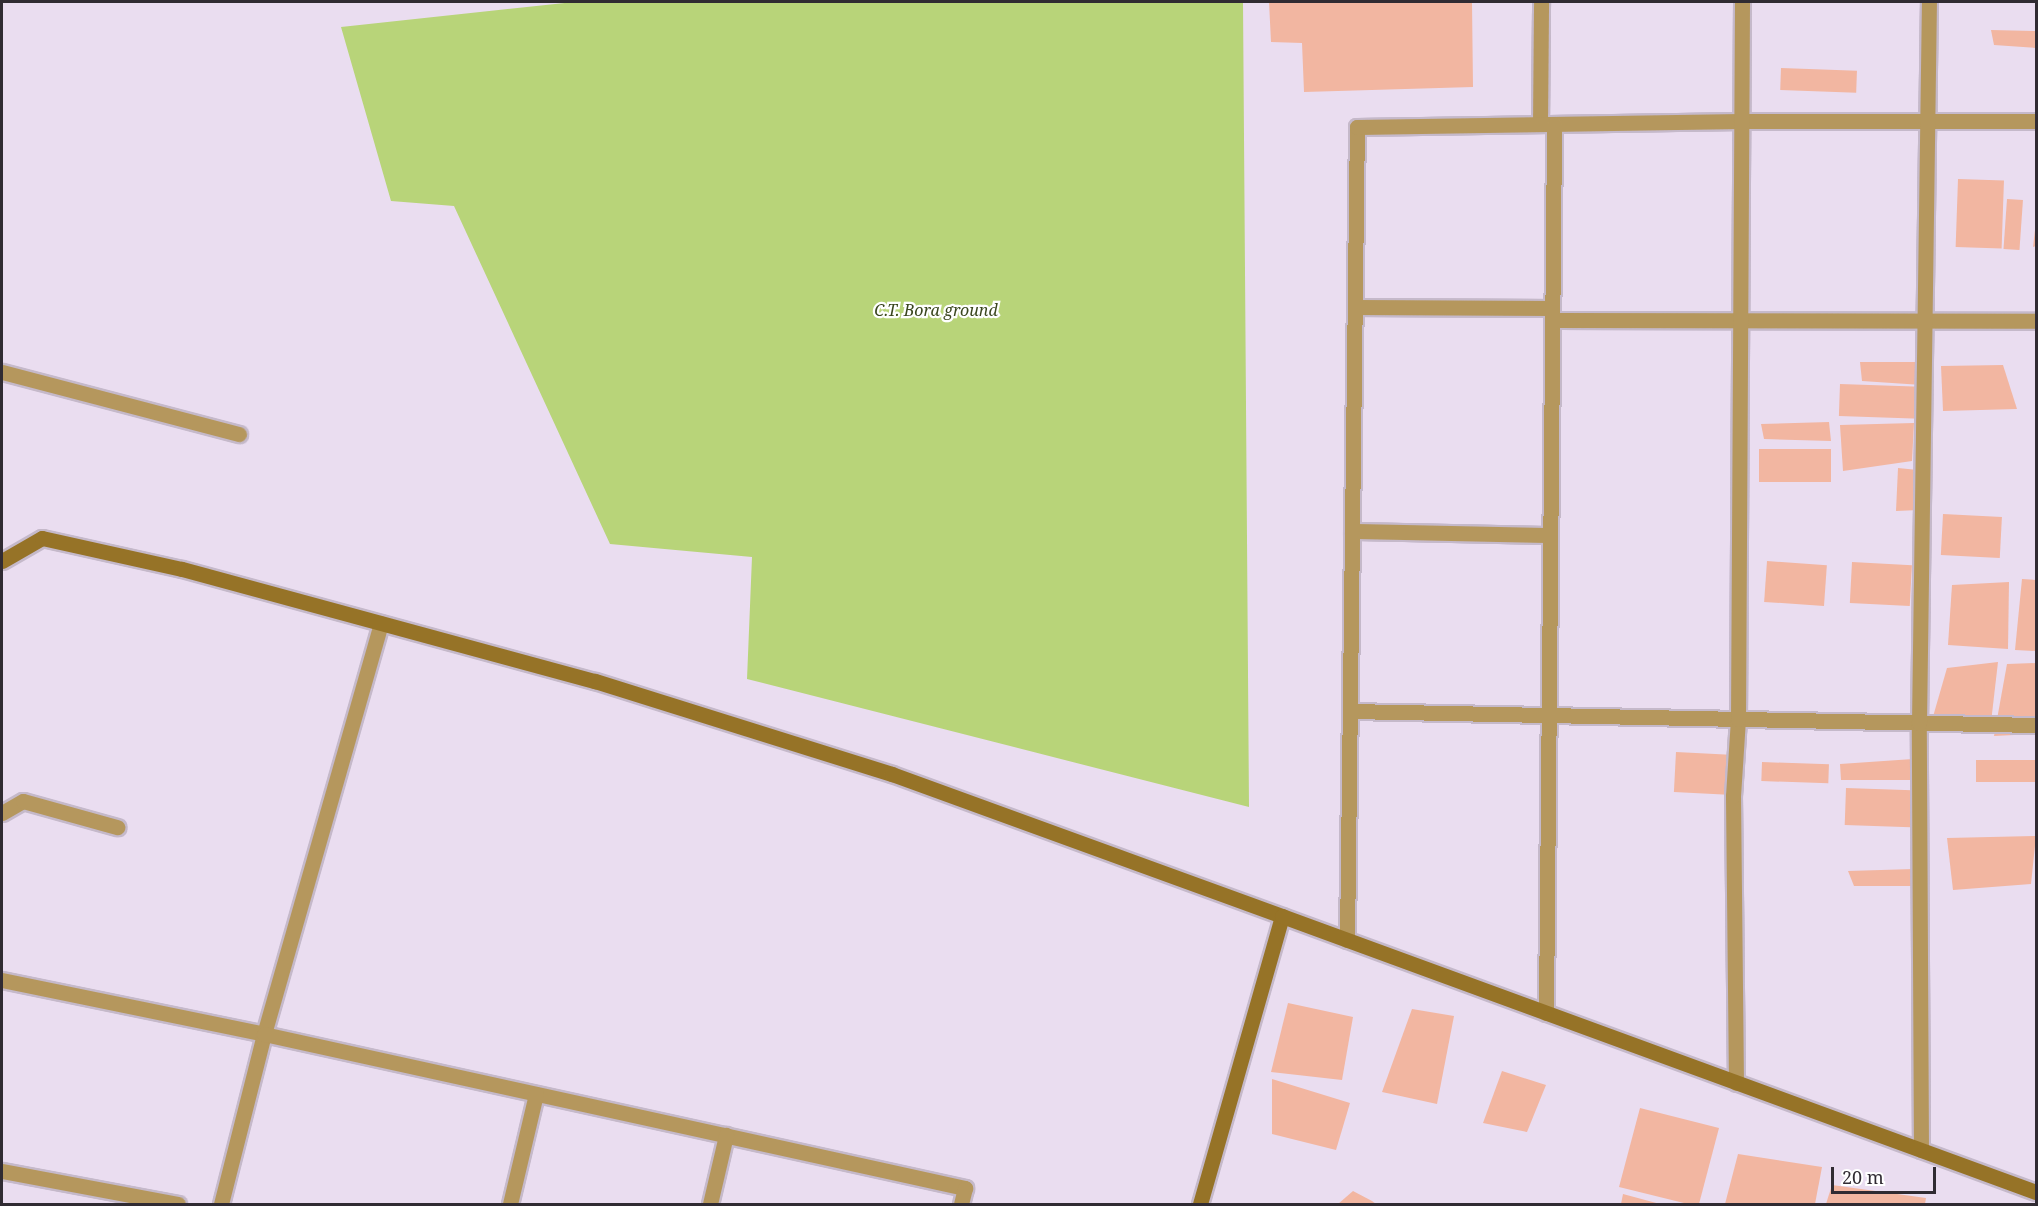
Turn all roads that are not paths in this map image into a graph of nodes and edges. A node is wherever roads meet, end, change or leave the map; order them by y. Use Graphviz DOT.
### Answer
graph roads {
  1 [pos="1541,2"];
  2 [pos="1742,2"];
  3 [pos="1929,2"];
  4 [pos="1741,121"];
  5 [pos="1928,121"];
  6 [pos="2037,121"];
  7 [pos="1547,124"];
  8 [pos="1355,307"];
  9 [pos="1552,314"];
  10 [pos="1740,320"];
  11 [pos="1925,321"];
  12 [pos="2037,321"];
  13 [pos="2,372"];
  14 [pos="239,434"];
  15 [pos="1352,531"];
  16 [pos="1550,535"];
  17 [pos="2,561"];
  18 [pos="381,623"];
  19 [pos="1350,711"];
  20 [pos="1548,715"];
  21 [pos="1738,719"];
  22 [pos="1919,723"];
  23 [pos="2037,725"];
  24 [pos="2,813"];
  25 [pos="117,827"];
  26 [pos="1282,916"];
  27 [pos="1347,940"];
  28 [pos="2,980"];
  29 [pos="1546,1013"];
  30 [pos="264,1034"];
  31 [pos="1736,1083"];
  32 [pos="536,1094"];
  33 [pos="726,1135"];
  34 [pos="1921,1150"];
  35 [pos="2,1171"];
  36 [pos="2037,1192"];
  37 [pos="178,1204"];
  38 [pos="221,1204"];
  39 [pos="510,1204"];
  40 [pos="710,1204"];
  41 [pos="961,1204"];
  42 [pos="1200,1204"];
  1 -- 7 [label="street"];
  2 -- 4 [label="street"];
  3 -- 5 [label="street"];
  4 -- 5 [label="street"];
  4 -- 7 [label="street"];
  4 -- 10 [label="street"];
  5 -- 6 [label="street"];
  5 -- 11 [label="street"];
  7 -- 8 [label="street"];
  7 -- 9 [label="street"];
  8 -- 9 [label="street"];
  8 -- 15 [label="street"];
  9 -- 10 [label="street"];
  9 -- 16 [label="street"];
  10 -- 11 [label="street"];
  10 -- 21 [label="street"];
  11 -- 12 [label="street"];
  11 -- 22 [label="street"];
  13 -- 14 [label="street"];
  15 -- 16 [label="street"];
  15 -- 19 [label="street"];
  16 -- 20 [label="street"];
  17 -- 18 [label="street"];
  18 -- 26 [label="street"];
  18 -- 30 [label="street"];
  19 -- 20 [label="street"];
  19 -- 27 [label="street"];
  20 -- 21 [label="street"];
  20 -- 29 [label="street"];
  21 -- 22 [label="street"];
  21 -- 31 [label="street"];
  22 -- 23 [label="street"];
  22 -- 34 [label="street"];
  24 -- 25 [label="street"];
  26 -- 27 [label="street"];
  26 -- 42 [label="street"];
  27 -- 29 [label="street"];
  28 -- 30 [label="street"];
  29 -- 31 [label="street"];
  30 -- 32 [label="street"];
  30 -- 38 [label="street"];
  31 -- 34 [label="street"];
  32 -- 33 [label="street"];
  32 -- 39 [label="street"];
  33 -- 40 [label="street"];
  33 -- 41 [label="street"];
  34 -- 36 [label="street"];
  35 -- 37 [label="street"];
}
